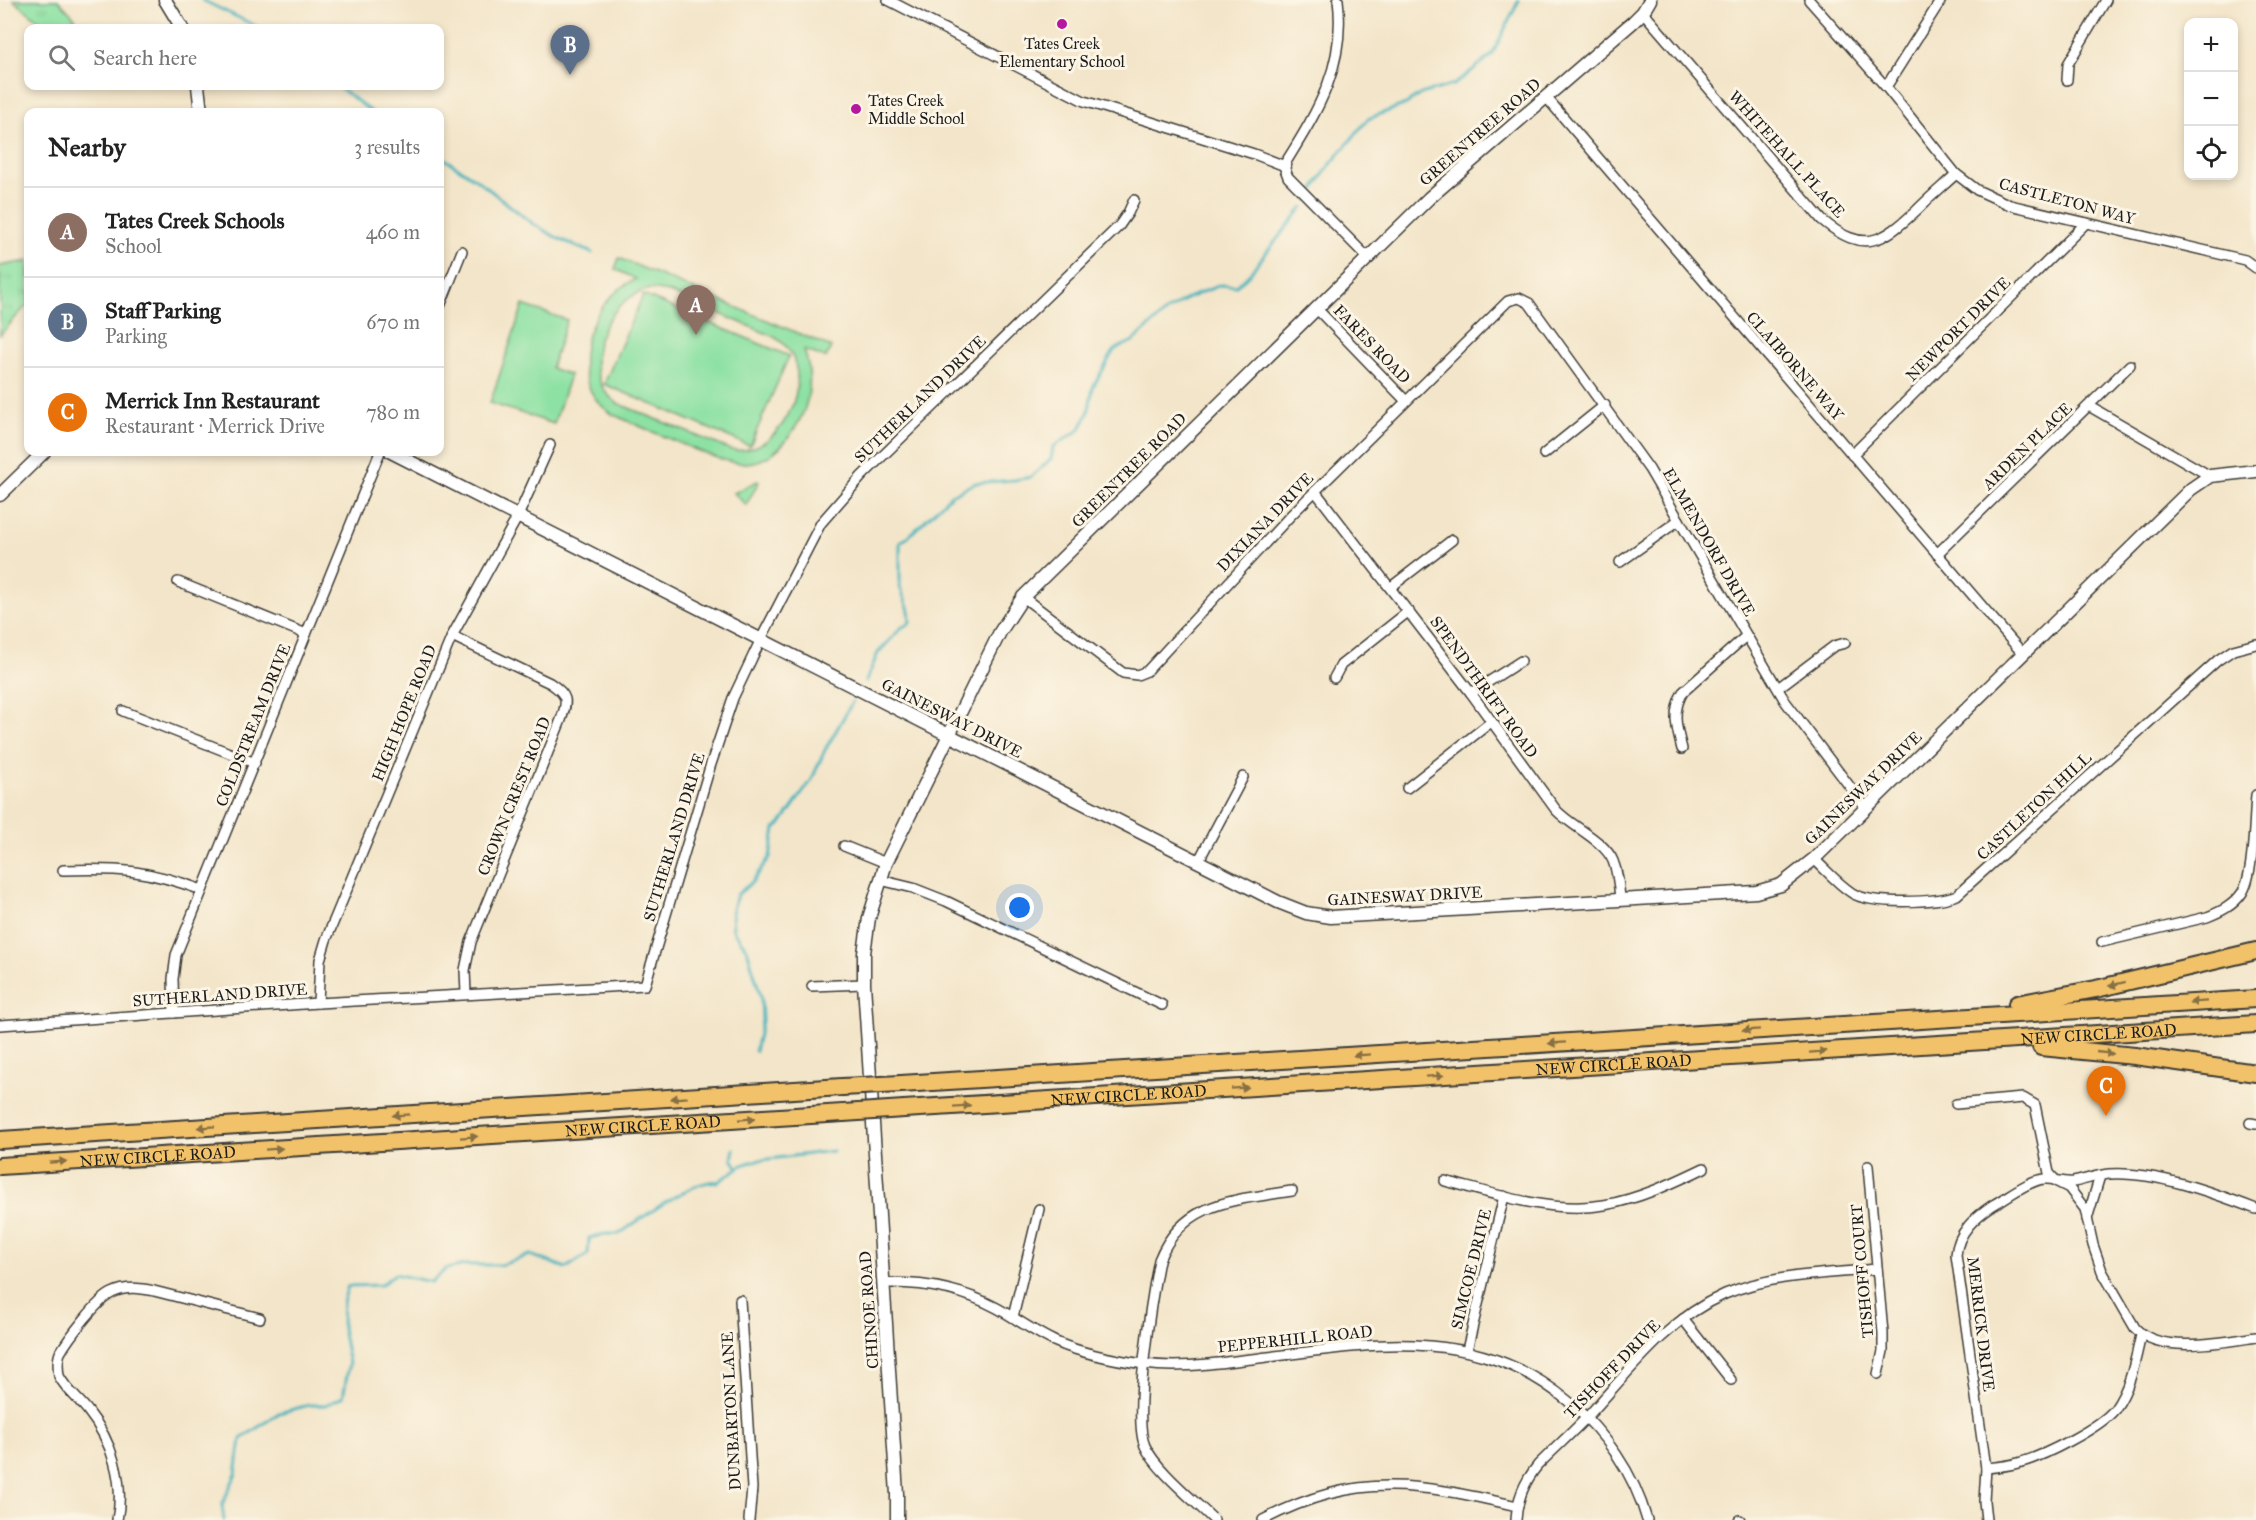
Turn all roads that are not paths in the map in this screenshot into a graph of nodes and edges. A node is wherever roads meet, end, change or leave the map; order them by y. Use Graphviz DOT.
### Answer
graph roads {
  1 [pos="165,0"];
  2 [pos="888,0"];
  3 [pos="1338,0"];
  4 [pos="1650,0"];
  5 [pos="1809,0"];
  6 [pos="1941,0"];
  7 [pos="2106,0"];
  8 [pos="1643,12"];
  9 [pos="180,24"];
  10 [pos="2067,80"];
  11 [pos="1886,87"];
  12 [pos="198,90"];
  13 [pos="1546,98"];
  14 [pos="201,108"];
  15 [pos="1285,166"];
  16 [pos="1956,174"];
  17 [pos="1134,200"];
  18 [pos="2086,223"];
  19 [pos="462,251"];
  20 [pos="1368,258"];
  21 [pos="2256,268"];
  22 [pos="444,296"];
  23 [pos="1520,297"];
  24 [pos="1316,308"];
  25 [pos="2130,365"];
  26 [pos="1406,401"];
  27 [pos="1605,405"];
  28 [pos="2089,406"];
  29 [pos="550,445"];
  30 [pos="1545,454"];
  31 [pos="1852,455"];
  32 [pos="40,456"];
  33 [pos="378,456"];
  34 [pos="399,456"];
  35 [pos="2256,471"];
  36 [pos="2210,476"];
  37 [pos="1315,491"];
  38 [pos="0,495"];
  39 [pos="518,516"];
  40 [pos="1679,520"];
  41 [pos="1452,540"];
  42 [pos="1938,554"];
  43 [pos="1620,562"];
  44 [pos="178,582"];
  45 [pos="1391,587"];
  46 [pos="1023,597"];
  47 [pos="1409,611"];
  48 [pos="306,634"];
  49 [pos="452,636"];
  50 [pos="1746,636"];
  51 [pos="761,639"];
  52 [pos="1845,643"];
  53 [pos="2256,644"];
  54 [pos="2023,654"];
  55 [pos="1521,661"];
  56 [pos="1334,678"];
  57 [pos="1778,688"];
  58 [pos="1471,693"];
  59 [pos="123,711"];
  60 [pos="1491,722"];
  61 [pos="950,735"];
  62 [pos="1683,749"];
  63 [pos="255,763"];
  64 [pos="1243,777"];
  65 [pos="1407,788"];
  66 [pos="2256,795"];
  67 [pos="1866,808"];
  68 [pos="844,846"];
  69 [pos="1814,859"];
  70 [pos="1198,862"];
  71 [pos="2253,862"];
  72 [pos="886,863"];
  73 [pos="63,870"];
  74 [pos="880,880"];
  75 [pos="202,891"];
  76 [pos="1620,899"];
  77 [pos="2102,942"];
  78 [pos="2256,951"];
  79 [pos="864,984"];
  80 [pos="812,986"];
  81 [pos="466,994"];
  82 [pos="2256,999"];
  83 [pos="318,1003"];
  84 [pos="1162,1005"];
  85 [pos="174,1013"];
  86 [pos="2256,1024"];
  87 [pos="0,1025"];
  88 [pos="1780,1029"];
  89 [pos="1920,1046"];
  90 [pos="2256,1072"];
  91 [pos="871,1097"];
  92 [pos="1956,1104"];
  93 [pos="0,1140"];
  94 [pos="0,1166"];
  95 [pos="1868,1166"];
  96 [pos="1704,1168"];
  97 [pos="2100,1176"];
  98 [pos="1444,1181"];
  99 [pos="2057,1182"];
  100 [pos="1292,1191"];
  101 [pos="1504,1196"];
  102 [pos="1039,1209"];
  103 [pos="2256,1209"];
  104 [pos="2087,1219"];
  105 [pos="1877,1269"];
  106 [pos="884,1283"];
  107 [pos="740,1300"];
  108 [pos="1013,1317"];
  109 [pos="261,1318"];
  110 [pos="1683,1319"];
  111 [pos="2142,1335"];
  112 [pos="2256,1337"];
  113 [pos="1467,1350"];
  114 [pos="1145,1364"];
  115 [pos="1878,1374"];
  116 [pos="1731,1380"];
  117 [pos="1587,1417"];
  118 [pos="1986,1468"];
  119 [pos="1517,1506"];
  120 [pos="117,1520"];
  121 [pos="749,1520"];
  122 [pos="897,1520"];
  123 [pos="1214,1520"];
  124 [pos="1263,1520"];
  125 [pos="1516,1520"];
  126 [pos="1647,1520"];
  127 [pos="1986,1520"];
  1 -- 9 [label="street"];
  2 -- 15 [label="street"];
  3 -- 15 [label="street"];
  4 -- 8 [label="street, GREENTREE ROAD"];
  5 -- 11 [label="street, CASTLETON WAY"];
  6 -- 11 [label="street"];
  7 -- 10 [label="street"];
  8 -- 13 [label="street, GREENTREE ROAD"];
  8 -- 16 [label="street, WHITEHALL PLACE"];
  11 -- 16 [label="street, CASTLETON WAY"];
  12 -- 14 [label="street"];
  13 -- 20 [label="street, GREENTREE ROAD"];
  13 -- 31 [label="street, CLAIBORNE WAY"];
  15 -- 20 [label="street"];
  16 -- 18 [label="street, CASTLETON WAY"];
  17 -- 51 [label="street, SUTHERLAND DRIVE"];
  18 -- 21 [label="street, CASTLETON WAY"];
  18 -- 31 [label="street, NEWPORT DRIVE"];
  19 -- 22 [label="street"];
  20 -- 24 [label="street, GREENTREE ROAD"];
  23 -- 26 [label="street, DIXIANA DRIVE"];
  23 -- 27 [label="street, ELMENDORF DRIVE"];
  24 -- 26 [label="street, FARES ROAD"];
  24 -- 46 [label="street, GREENTREE ROAD"];
  25 -- 28 [label="street"];
  26 -- 37 [label="street, DIXIANA DRIVE"];
  27 -- 30 [label="street"];
  27 -- 40 [label="street, ELMENDORF DRIVE"];
  28 -- 36 [label="street, ARDEN PLACE"];
  28 -- 42 [label="street, ARDEN PLACE"];
  29 -- 39 [label="street, HIGH HOPE ROAD"];
  31 -- 42 [label="street, CLAIBORNE WAY"];
  32 -- 38 [label="street"];
  33 -- 48 [label="street, COLDSTREAM DRIVE"];
  34 -- 39 [label="street, GAINESWAY DRIVE"];
  35 -- 36 [label="street"];
  36 -- 54 [label="street, GAINESWAY DRIVE"];
  37 -- 45 [label="street, SPENDTHRIFT ROAD"];
  37 -- 46 [label="street, DIXIANA DRIVE"];
  39 -- 49 [label="street, HIGH HOPE ROAD"];
  39 -- 51 [label="street, GAINESWAY DRIVE"];
  40 -- 43 [label="street"];
  40 -- 50 [label="street, ELMENDORF DRIVE"];
  41 -- 45 [label="street"];
  42 -- 54 [label="street, CLAIBORNE WAY"];
  44 -- 48 [label="street"];
  45 -- 47 [label="street, SPENDTHRIFT ROAD"];
  46 -- 61 [label="street, GREENTREE ROAD"];
  47 -- 56 [label="street"];
  47 -- 58 [label="street, SPENDTHRIFT ROAD"];
  48 -- 63 [label="street, COLDSTREAM DRIVE"];
  49 -- 81 [label="street, CROWN CREST ROAD"];
  49 -- 83 [label="street, HIGH HOPE ROAD"];
  50 -- 57 [label="street, ELMENDORF DRIVE"];
  50 -- 62 [label="street"];
  51 -- 61 [label="street, GAINESWAY DRIVE"];
  51 -- 81 [label="street, SUTHERLAND DRIVE"];
  52 -- 57 [label="street"];
  53 -- 69 [label="street, CASTLETON HILL"];
  54 -- 67 [label="street, GAINESWAY DRIVE"];
  55 -- 58 [label="street"];
  57 -- 67 [label="street, ELMENDORF DRIVE"];
  58 -- 60 [label="street, SPENDTHRIFT ROAD"];
  59 -- 63 [label="street"];
  60 -- 65 [label="street"];
  60 -- 76 [label="street, SPENDTHRIFT ROAD"];
  61 -- 70 [label="street, GAINESWAY DRIVE"];
  61 -- 72 [label="street, GREENTREE ROAD"];
  63 -- 75 [label="street, COLDSTREAM DRIVE"];
  64 -- 70 [label="street"];
  66 -- 71 [label="street"];
  67 -- 69 [label="street, GAINESWAY DRIVE"];
  68 -- 72 [label="street"];
  69 -- 76 [label="street, GAINESWAY DRIVE"];
  70 -- 76 [label="street, GAINESWAY DRIVE"];
  71 -- 77 [label="street"];
  72 -- 74 [label="street, GREENTREE ROAD"];
  73 -- 75 [label="street"];
  74 -- 79 [label="street, GREENTREE ROAD"];
  74 -- 84 [label="street"];
  75 -- 85 [label="street, COLDSTREAM DRIVE"];
  78 -- 88 [label="highway, one-way"];
  79 -- 80 [label="street"];
  79 -- 91 [label="street, GREENTREE ROAD"];
  81 -- 83 [label="street, SUTHERLAND DRIVE"];
  82 -- 88 [label="highway, NEW CIRCLE ROAD, one-way"];
  83 -- 85 [label="street, SUTHERLAND DRIVE"];
  85 -- 87 [label="street, SUTHERLAND DRIVE"];
  86 -- 89 [label="highway, NEW CIRCLE ROAD"];
  88 -- 93 [label="highway, NEW CIRCLE ROAD, one-way, bridge"];
  89 -- 90 [label="highway, one-way"];
  94 -- 89 [label="highway, NEW CIRCLE ROAD, one-way, bridge"];
  91 -- 106 [label="street, CHINOE ROAD"];
  92 -- 99 [label="street"];
  95 -- 105 [label="street, TISHOFF COURT"];
  96 -- 101 [label="street"];
  97 -- 99 [label="street, MERRICK DRIVE"];
  97 -- 103 [label="street, MERRICK DRIVE"];
  97 -- 104 [label="street"];
  98 -- 101 [label="street"];
  99 -- 104 [label="street"];
  99 -- 118 [label="street, MERRICK DRIVE"];
  100 -- 114 [label="street"];
  101 -- 113 [label="street, SIMCOE DRIVE"];
  102 -- 108 [label="street"];
  104 -- 111 [label="street"];
  105 -- 110 [label="street, TISHOFF DRIVE"];
  105 -- 115 [label="street, TISHOFF COURT"];
  106 -- 108 [label="street, PEPPERHILL ROAD"];
  106 -- 122 [label="street, CHINOE ROAD"];
  107 -- 121 [label="street, DUNBARTON LANE"];
  108 -- 114 [label="street, PEPPERHILL ROAD"];
  109 -- 120 [label="street"];
  110 -- 116 [label="street"];
  110 -- 117 [label="street, TISHOFF DRIVE"];
  111 -- 112 [label="street"];
  111 -- 118 [label="street"];
  113 -- 114 [label="street, PEPPERHILL ROAD"];
  113 -- 117 [label="street, PEPPERHILL ROAD"];
  114 -- 123 [label="street"];
  117 -- 119 [label="street, TISHOFF DRIVE"];
  117 -- 126 [label="street, PEPPERHILL ROAD"];
  118 -- 127 [label="street, MERRICK DRIVE"];
  119 -- 124 [label="street"];
  119 -- 125 [label="street, TISHOFF DRIVE"];
}
